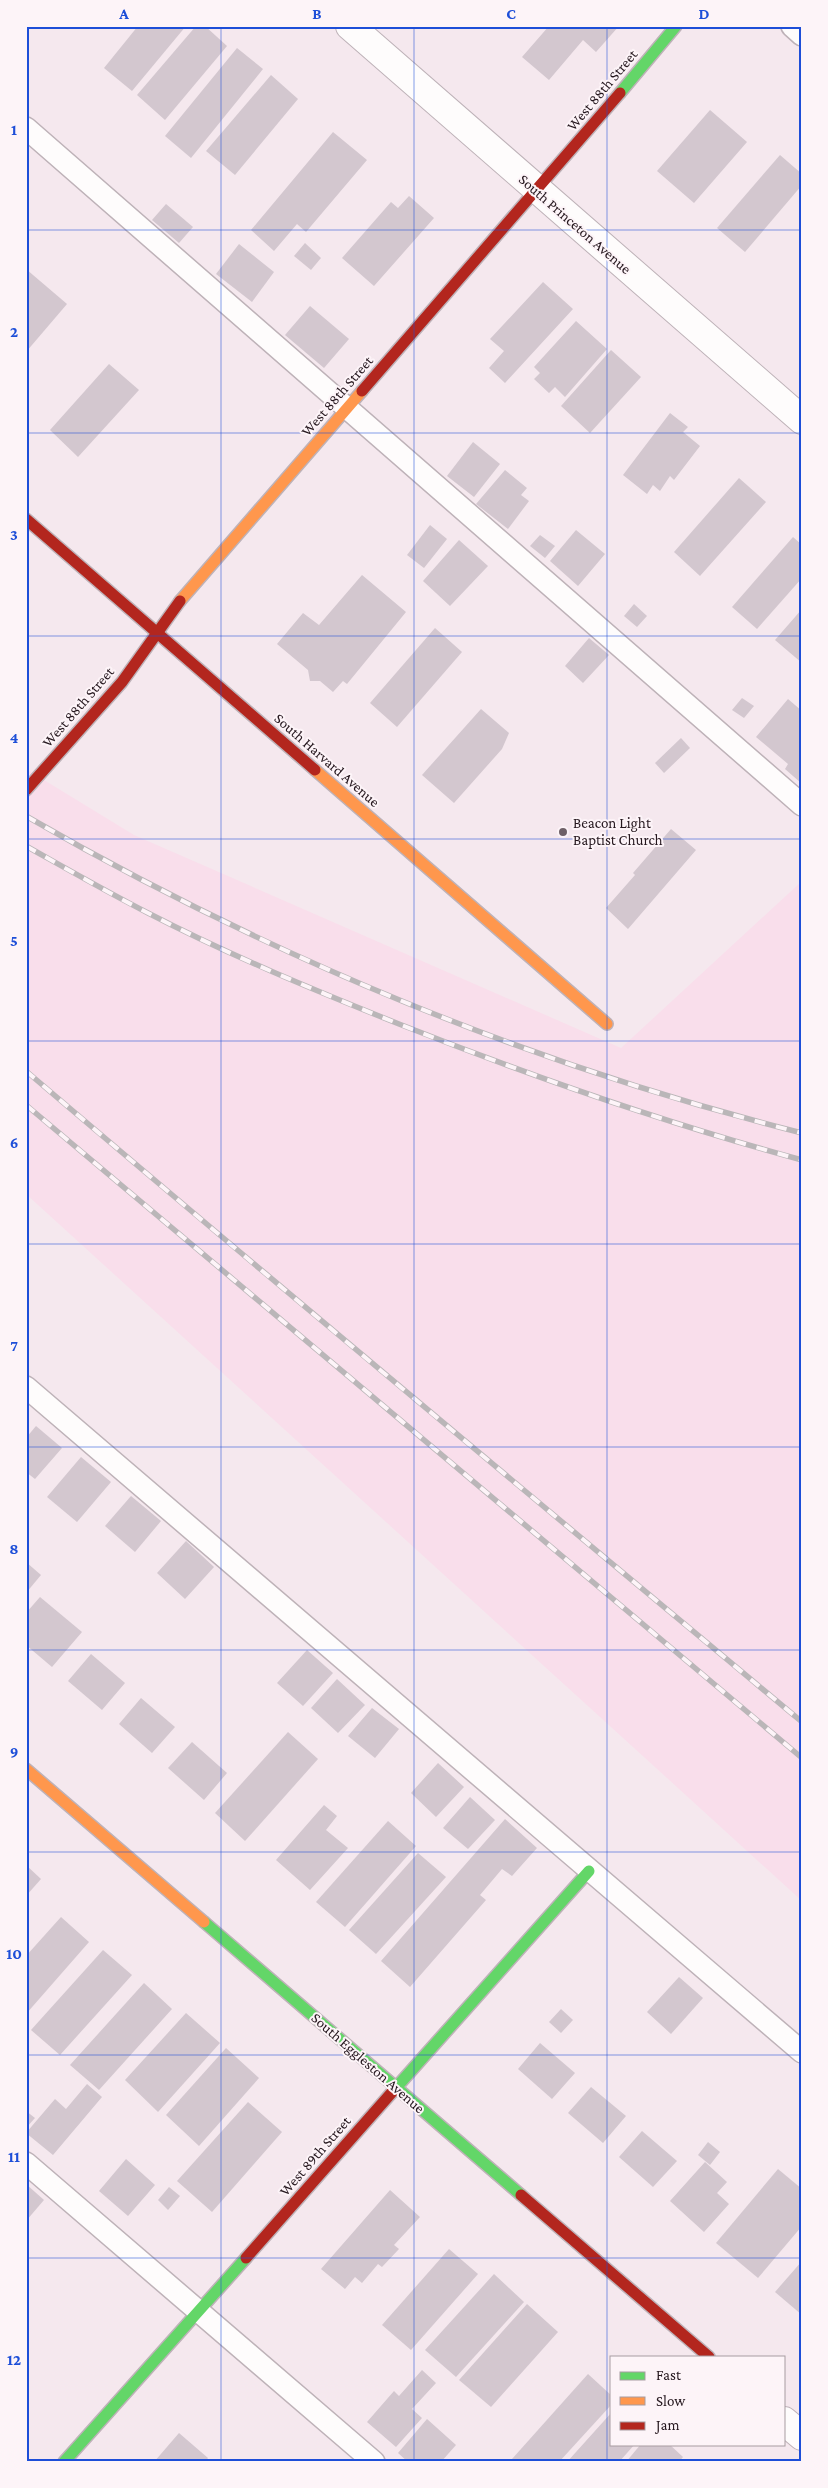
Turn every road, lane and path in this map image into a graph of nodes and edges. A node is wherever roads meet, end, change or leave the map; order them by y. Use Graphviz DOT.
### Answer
graph roads {
  1 [pos="350,26"];
  2 [pos="676,26"];
  3 [pos="792,26"];
  4 [pos="802,35"];
  5 [pos="26,128"];
  6 [pos="537,191"];
  7 [pos="347,408"];
  8 [pos="802,420"];
  9 [pos="26,519"];
  10 [pos="157,633"];
  11 [pos="26,790"];
  12 [pos="802,805"];
  13 [pos="607,1024"];
  14 [pos="26,1387"];
  15 [pos="26,1769"];
  16 [pos="589,1871"];
  17 [pos="802,2052"];
  18 [pos="396,2087"];
  19 [pos="26,2162"];
  20 [pos="198,2311"];
  21 [pos="709,2356"];
  22 [pos="786,2423"];
  23 [pos="802,2436"];
  24 [pos="64,2462"];
  25 [pos="374,2462"];
  1 -- 6 [label="street, South Princeton Avenue"];
  2 -- 6 [label="street, West 88th Street"];
  3 -- 4 [label="lane"];
  5 -- 7 [label="lane"];
  6 -- 7 [label="street, West 88th Street"];
  6 -- 8 [label="street, South Princeton Avenue"];
  7 -- 10 [label="street, West 88th Street"];
  7 -- 12 [label="lane"];
  9 -- 10 [label="street, South Harvard Avenue"];
  10 -- 11 [label="street, West 88th Street"];
  10 -- 13 [label="street, South Harvard Avenue"];
  14 -- 16 [label="lane"];
  15 -- 18 [label="street, South Eggleston Avenue"];
  16 -- 17 [label="lane"];
  16 -- 18 [label="street, West 89th Street"];
  18 -- 20 [label="street, West 89th Street"];
  18 -- 21 [label="street, South Eggleston Avenue"];
  19 -- 20 [label="lane"];
  20 -- 24 [label="street, West 89th Street"];
  20 -- 25 [label="lane"];
  22 -- 23 [label="street"];
}
